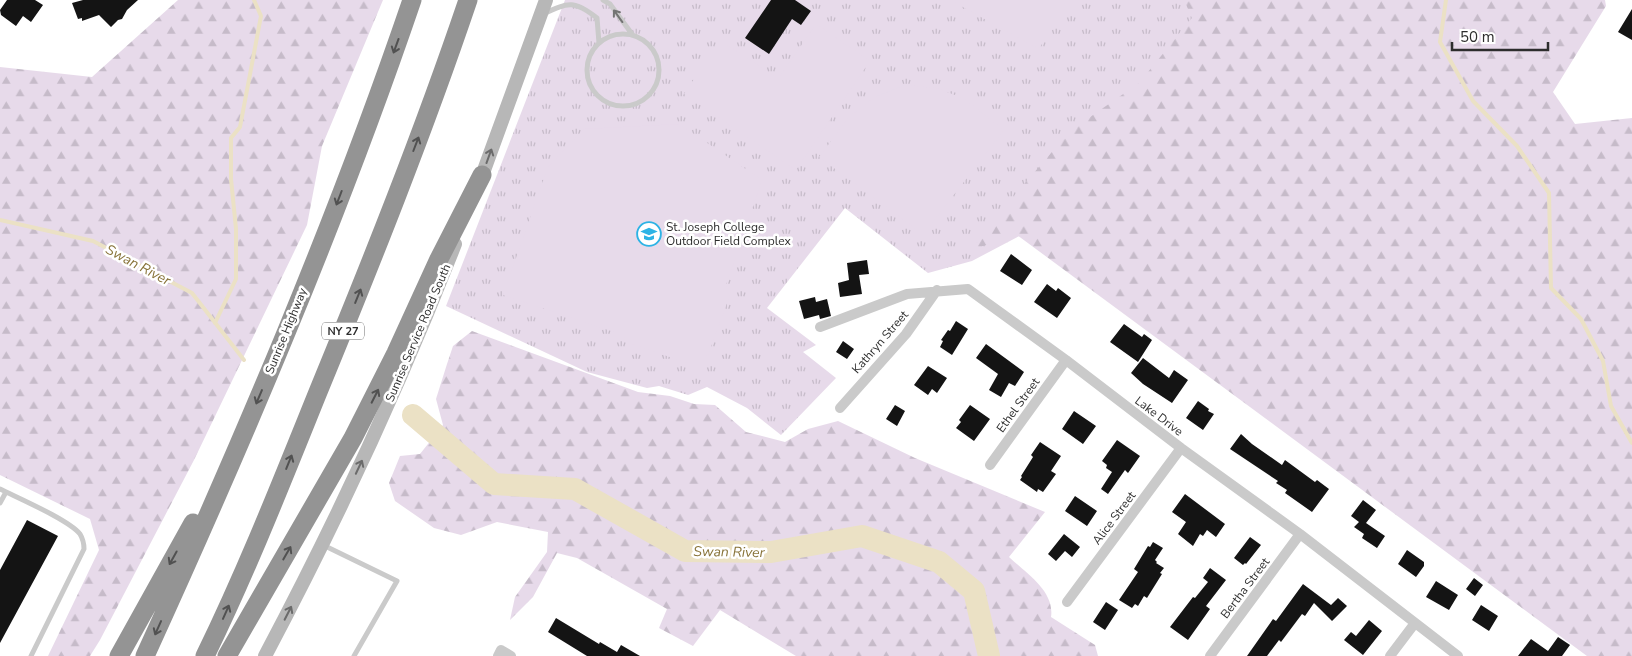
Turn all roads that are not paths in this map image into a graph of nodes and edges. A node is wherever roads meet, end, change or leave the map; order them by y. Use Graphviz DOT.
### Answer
graph roads {
  1 [pos="412,0"];
  2 [pos="468,0"];
  3 [pos="546,0"];
  4 [pos="603,0"];
  5 [pos="541,16"];
  6 [pos="632,34"];
  7 [pos="599,43"];
  8 [pos="482,175"];
  9 [pos="937,290"];
  10 [pos="820,327"];
  11 [pos="1066,360"];
  12 [pos="840,408"];
  13 [pos="241,439"];
  14 [pos="1181,448"];
  15 [pos="990,465"];
  16 [pos="0,489"];
  17 [pos="6,492"];
  18 [pos="0,503"];
  19 [pos="1300,534"];
  20 [pos="323,544"];
  21 [pos="1067,602"];
  22 [pos="1415,623"];
  23 [pos="500,653"];
  24 [pos="31,656"];
  25 [pos="119,656"];
  26 [pos="145,656"];
  27 [pos="205,656"];
  28 [pos="227,656"];
  29 [pos="265,656"];
  30 [pos="354,656"];
  31 [pos="511,656"];
  32 [pos="1210,656"];
  33 [pos="1390,656"];
  34 [pos="1458,656"];
  1 -- 13 [label="highway, Sunrise Highway, one-way"];
  27 -- 2 [label="highway, NY 27, one-way"];
  3 -- 5 [label="main road, Sunrise Service Road South"];
  6 -- 4 [label="lane, one-way"];
  5 -- 7 [label="lane"];
  8 -- 5 [label="main road, Sunrise Service Road South, one-way"];
  6 -- 7 [label="lane"];
  6 -- 7 [label="lane"];
  20 -- 8 [label="main road, Sunrise Service Road South, one-way"];
  28 -- 8 [label="highway, one-way"];
  9 -- 10 [label="street, Lake Drive"];
  9 -- 11 [label="street, Lake Drive"];
  9 -- 12 [label="street, Kathryn Street"];
  11 -- 14 [label="street, Lake Drive"];
  11 -- 15 [label="street, Ethel Street"];
  13 -- 25 [label="highway, one-way"];
  13 -- 26 [label="highway, Sunrise Highway, one-way"];
  14 -- 19 [label="street, Lake Drive"];
  14 -- 21 [label="street, Alice Street"];
  16 -- 17 [label="lane"];
  17 -- 18 [label="lane"];
  17 -- 24 [label="lane"];
  19 -- 22 [label="street, Lake Drive"];
  19 -- 32 [label="street, Bertha Street"];
  29 -- 20 [label="main road, Sunrise Service Road South, one-way"];
  20 -- 30 [label="lane"];
  22 -- 33 [label="street"];
  22 -- 34 [label="street, Lake Drive"];
  23 -- 31 [label="street"];
}
